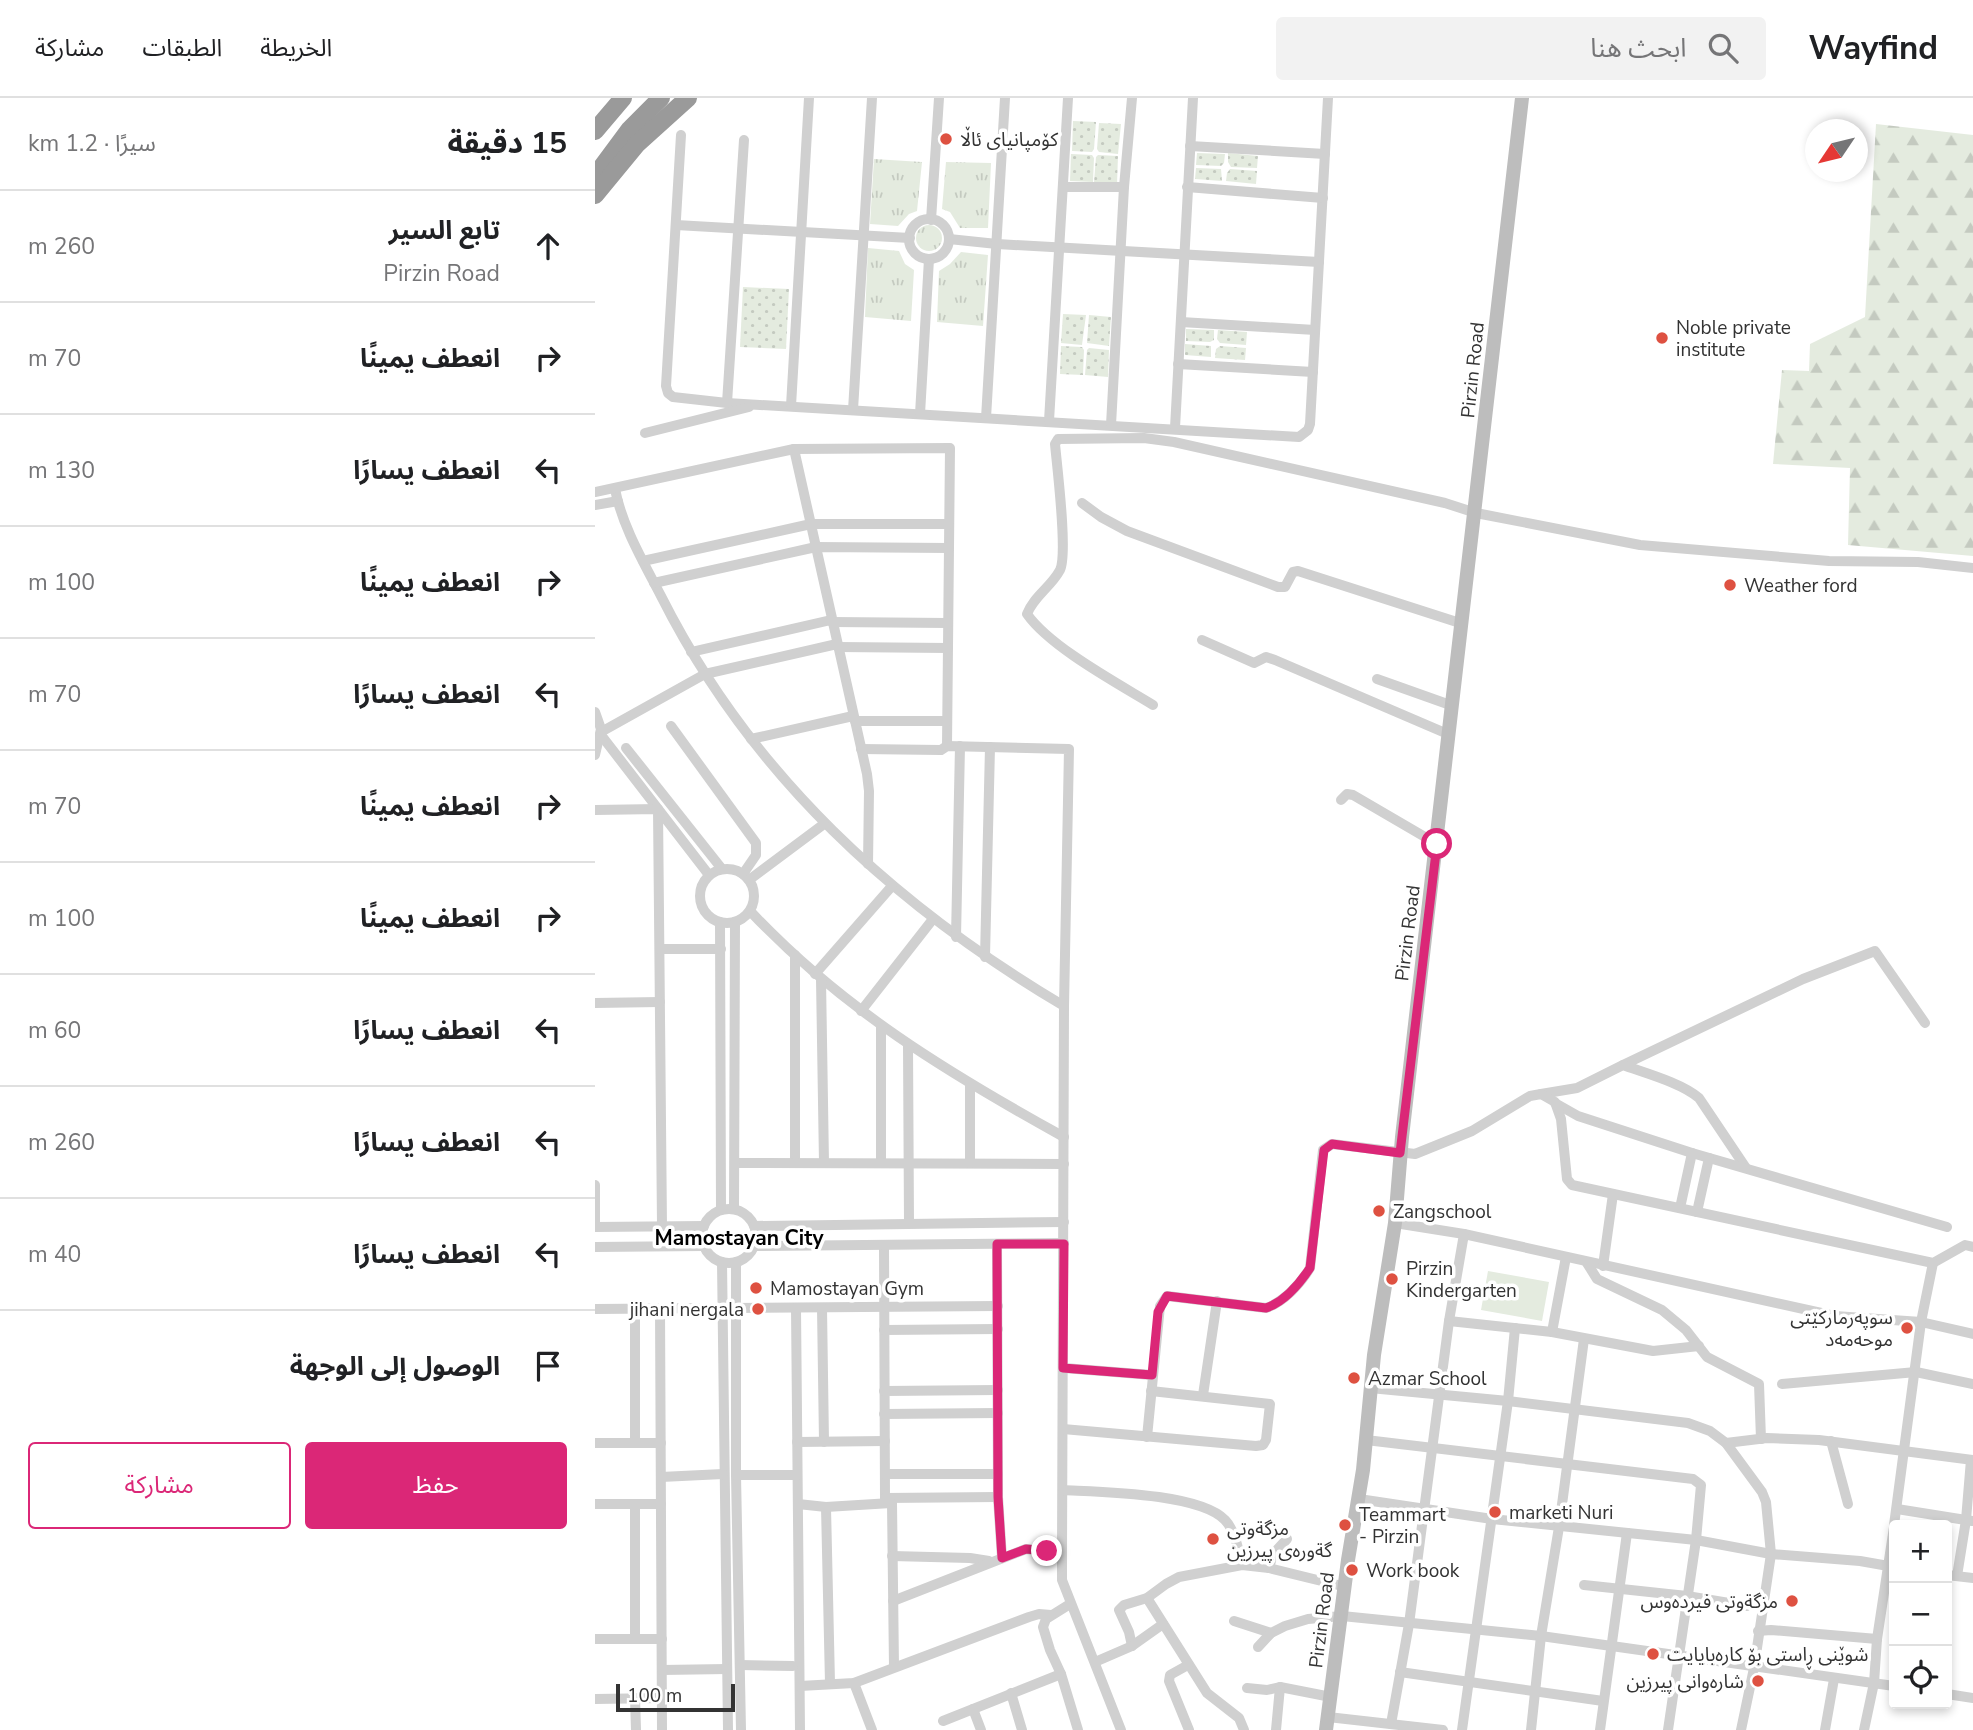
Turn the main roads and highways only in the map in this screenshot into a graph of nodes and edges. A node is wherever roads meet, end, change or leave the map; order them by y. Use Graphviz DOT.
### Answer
graph roads {
  1 [pos="623,98"];
  2 [pos="661,98"];
  3 [pos="688,98"];
  4 [pos="595,131"];
  5 [pos="595,176"];
  6 [pos="595,195"];
  1 -- 4 [label="highway"];
  2 -- 5 [label="highway"];
  3 -- 6 [label="highway"];
}
